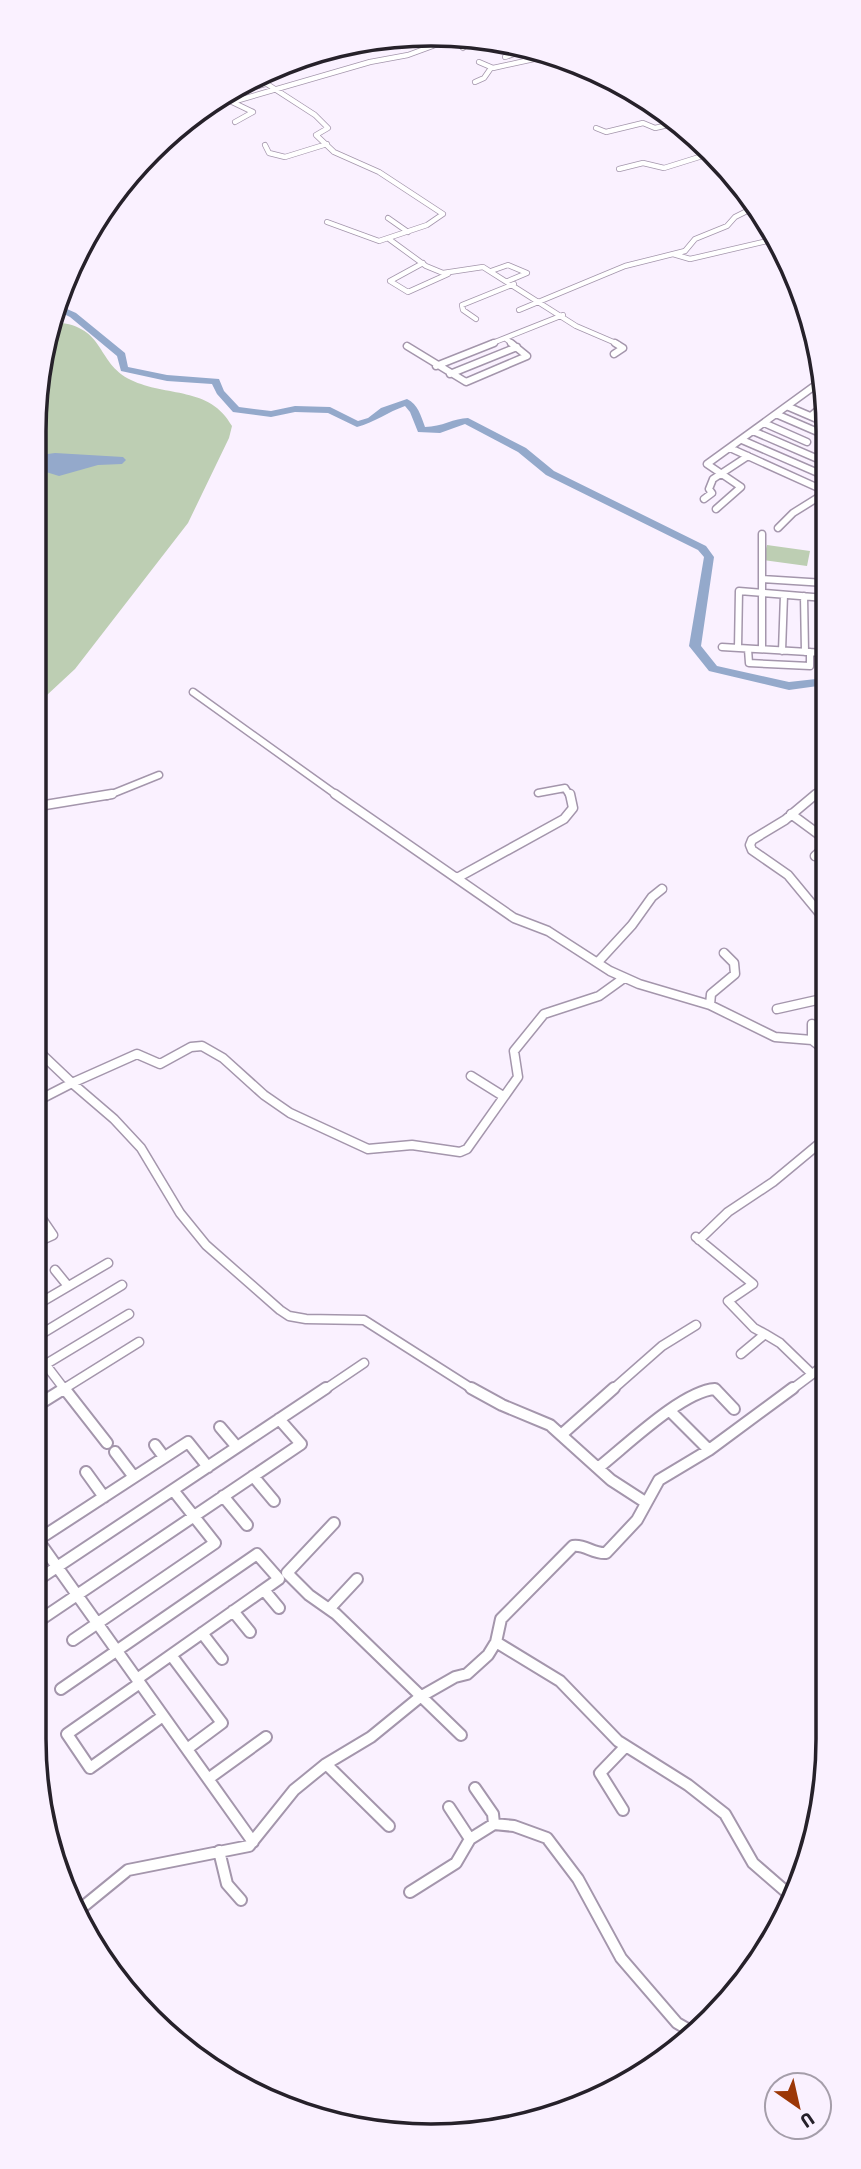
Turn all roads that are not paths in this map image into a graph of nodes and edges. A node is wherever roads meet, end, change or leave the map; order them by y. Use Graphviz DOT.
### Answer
graph roads {
  1 [pos="433,46"];
  2 [pos="512,55"];
  3 [pos="505,57"];
  4 [pos="532,59"];
  5 [pos="479,62"];
  6 [pos="491,68"];
  7 [pos="475,82"];
  8 [pos="265,84"];
  9 [pos="258,86"];
  10 [pos="276,90"];
  11 [pos="232,102"];
  12 [pos="235,122"];
  13 [pos="666,126"];
  14 [pos="596,128"];
  15 [pos="327,144"];
  16 [pos="265,145"];
  17 [pos="701,156"];
  18 [pos="620,169"];
  19 [pos="746,211"];
  20 [pos="388,218"];
  21 [pos="327,222"];
  22 [pos="408,232"];
  23 [pos="389,239"];
  24 [pos="766,241"];
  25 [pos="673,254"];
  26 [pos="423,263"];
  27 [pos="491,271"];
  28 [pos="449,274"];
  29 [pos="511,283"];
  30 [pos="541,302"];
  31 [pos="519,310"];
  32 [pos="563,316"];
  33 [pos="476,319"];
  34 [pos="506,340"];
  35 [pos="407,346"];
  36 [pos="517,347"];
  37 [pos="614,354"];
  38 [pos="436,366"];
  39 [pos="450,374"];
  40 [pos="813,388"];
  41 [pos="789,407"];
  42 [pos="815,412"];
  43 [pos="776,414"];
  44 [pos="811,416"];
  45 [pos="816,418"];
  46 [pos="764,423"];
  47 [pos="816,430"];
  48 [pos="753,431"];
  49 [pos="816,436"];
  50 [pos="741,440"];
  51 [pos="807,442"];
  52 [pos="730,448"];
  53 [pos="797,449"];
  54 [pos="748,456"];
  55 [pos="816,458"];
  56 [pos="816,468"];
  57 [pos="812,471"];
  58 [pos="816,473"];
  59 [pos="721,474"];
  60 [pos="800,479"];
  61 [pos="816,487"];
  62 [pos="816,498"];
  63 [pos="704,499"];
  64 [pos="716,509"];
  65 [pos="778,528"];
  66 [pos="762,534"];
  67 [pos="762,579"];
  68 [pos="816,582"];
  69 [pos="762,593"];
  70 [pos="784,595"];
  71 [pos="804,596"];
  72 [pos="816,597"];
  73 [pos="722,648"];
  74 [pos="738,648"];
  75 [pos="748,649"];
  76 [pos="762,649"];
  77 [pos="782,650"];
  78 [pos="808,652"];
  79 [pos="816,653"];
  80 [pos="816,660"];
  81 [pos="811,662"];
  82 [pos="193,692"];
  83 [pos="159,775"];
  84 [pos="538,793"];
  85 [pos="816,794"];
  86 [pos="46,805"];
  87 [pos="791,814"];
  88 [pos="816,832"];
  89 [pos="457,878"];
  90 [pos="662,889"];
  91 [pos="816,909"];
  92 [pos="724,953"];
  93 [pos="598,962"];
  94 [pos="624,978"];
  95 [pos="816,1000"];
  96 [pos="710,1005"];
  97 [pos="777,1009"];
  98 [pos="811,1024"];
  99 [pos="812,1040"];
  100 [pos="816,1043"];
  101 [pos="46,1058"];
  102 [pos="471,1076"];
  103 [pos="72,1083"];
  104 [pos="46,1096"];
  105 [pos="503,1096"];
  106 [pos="816,1146"];
  107 [pos="46,1226"];
  108 [pos="46,1238"];
  109 [pos="108,1263"];
  110 [pos="55,1270"];
  111 [pos="122,1285"];
  112 [pos="68,1286"];
  113 [pos="46,1299"];
  114 [pos="129,1314"];
  115 [pos="696,1325"];
  116 [pos="46,1331"];
  117 [pos="765,1334"];
  118 [pos="139,1342"];
  119 [pos="741,1354"];
  120 [pos="364,1363"];
  121 [pos="46,1365"];
  122 [pos="816,1370"];
  123 [pos="811,1373"];
  124 [pos="64,1389"];
  125 [pos="46,1400"];
  126 [pos="734,1409"];
  127 [pos="670,1411"];
  128 [pos="279,1419"];
  129 [pos="220,1427"];
  130 [pos="561,1435"];
  131 [pos="107,1443"];
  132 [pos="155,1445"];
  133 [pos="237,1447"];
  134 [pos="709,1450"];
  135 [pos="115,1452"];
  136 [pos="164,1457"];
  137 [pos="208,1466"];
  138 [pos="598,1468"];
  139 [pos="86,1472"];
  140 [pos="253,1476"];
  141 [pos="134,1477"];
  142 [pos="173,1490"];
  143 [pos="223,1496"];
  144 [pos="104,1497"];
  145 [pos="274,1501"];
  146 [pos="645,1502"];
  147 [pos="194,1516"];
  148 [pos="334,1523"];
  149 [pos="247,1525"];
  150 [pos="46,1532"];
  151 [pos="46,1553"];
  152 [pos="57,1567"];
  153 [pos="46,1574"];
  154 [pos="357,1579"];
  155 [pos="264,1590"];
  156 [pos="77,1595"];
  157 [pos="279,1608"];
  158 [pos="330,1609"];
  159 [pos="233,1611"];
  160 [pos="46,1616"];
  161 [pos="97,1623"];
  162 [pos="250,1632"];
  163 [pos="202,1633"];
  164 [pos="72,1640"];
  165 [pos="496,1642"];
  166 [pos="117,1651"];
  167 [pos="172,1655"];
  168 [pos="222,1659"];
  169 [pos="138,1681"];
  170 [pos="61,1689"];
  171 [pos="420,1697"];
  172 [pos="163,1716"];
  173 [pos="461,1735"];
  174 [pos="266,1737"];
  175 [pos="626,1746"];
  176 [pos="187,1749"];
  177 [pos="326,1764"];
  178 [pos="208,1779"];
  179 [pos="475,1788"];
  180 [pos="449,1807"];
  181 [pos="623,1810"];
  182 [pos="494,1824"];
  183 [pos="389,1826"];
  184 [pos="470,1839"];
  185 [pos="253,1842"];
  186 [pos="219,1851"];
  187 [pos="784,1890"];
  188 [pos="410,1892"];
  189 [pos="240,1900"];
  190 [pos="84,1906"];
  191 [pos="685,2027"];
  1 -- 10 [label="street"];
  2 -- 3 [label="street"];
  4 -- 6 [label="street"];
  5 -- 6 [label="street"];
  6 -- 7 [label="street"];
  8 -- 9 [label="street"];
  8 -- 10 [label="street"];
  10 -- 11 [label="street"];
  10 -- 15 [label="street"];
  11 -- 12 [label="street"];
  13 -- 14 [label="street"];
  15 -- 16 [label="street"];
  15 -- 22 [label="street"];
  17 -- 18 [label="street"];
  19 -- 25 [label="street"];
  20 -- 22 [label="street"];
  21 -- 23 [label="street"];
  22 -- 23 [label="street"];
  23 -- 26 [label="street"];
  24 -- 25 [label="street"];
  25 -- 30 [label="street"];
  26 -- 28 [label="street"];
  26 -- 28 [label="street"];
  27 -- 28 [label="street"];
  27 -- 29 [label="street"];
  27 -- 29 [label="street"];
  29 -- 30 [label="street"];
  29 -- 33 [label="street"];
  30 -- 31 [label="street"];
  30 -- 32 [label="street"];
  32 -- 34 [label="street"];
  32 -- 37 [label="street"];
  34 -- 36 [label="street"];
  34 -- 38 [label="street"];
  35 -- 38 [label="street"];
  36 -- 39 [label="street"];
  36 -- 39 [label="street"];
  38 -- 39 [label="street"];
  40 -- 41 [label="street"];
  41 -- 43 [label="street"];
  41 -- 44 [label="street"];
  42 -- 44 [label="street"];
  43 -- 46 [label="street"];
  43 -- 47 [label="street"];
  44 -- 45 [label="street"];
  46 -- 48 [label="street"];
  46 -- 51 [label="street"];
  48 -- 50 [label="street"];
  48 -- 53 [label="street"];
  49 -- 51 [label="street"];
  50 -- 52 [label="street"];
  50 -- 57 [label="street"];
  51 -- 53 [label="street"];
  52 -- 54 [label="street"];
  52 -- 59 [label="street"];
  53 -- 55 [label="street"];
  54 -- 59 [label="street"];
  54 -- 60 [label="street"];
  56 -- 57 [label="street"];
  57 -- 58 [label="street"];
  57 -- 60 [label="street"];
  59 -- 63 [label="street"];
  59 -- 64 [label="street"];
  60 -- 61 [label="street"];
  62 -- 65 [label="street"];
  66 -- 67 [label="street"];
  67 -- 68 [label="street"];
  67 -- 69 [label="street"];
  69 -- 70 [label="street"];
  69 -- 74 [label="street"];
  69 -- 76 [label="street"];
  70 -- 71 [label="street"];
  70 -- 77 [label="street"];
  71 -- 72 [label="street"];
  71 -- 78 [label="street"];
  73 -- 74 [label="street"];
  74 -- 75 [label="street"];
  75 -- 76 [label="street"];
  75 -- 81 [label="street"];
  76 -- 77 [label="street"];
  77 -- 78 [label="street"];
  78 -- 79 [label="street"];
  78 -- 81 [label="street"];
  80 -- 81 [label="street"];
  82 -- 89 [label="street"];
  83 -- 86 [label="street"];
  84 -- 89 [label="street"];
  85 -- 87 [label="street"];
  87 -- 88 [label="street"];
  87 -- 91 [label="street"];
  89 -- 93 [label="street"];
  90 -- 93 [label="street"];
  92 -- 96 [label="street"];
  93 -- 94 [label="street"];
  94 -- 96 [label="street"];
  94 -- 105 [label="street"];
  95 -- 97 [label="street"];
  96 -- 99 [label="street"];
  98 -- 99 [label="street"];
  99 -- 100 [label="street"];
  101 -- 103 [label="street"];
  102 -- 105 [label="street"];
  103 -- 104 [label="street"];
  103 -- 105 [label="street"];
  103 -- 130 [label="street"];
  106 -- 117 [label="street"];
  107 -- 108 [label="street"];
  109 -- 112 [label="street"];
  110 -- 112 [label="street"];
  111 -- 116 [label="street"];
  112 -- 113 [label="street"];
  114 -- 121 [label="street"];
  115 -- 130 [label="street"];
  117 -- 119 [label="street"];
  117 -- 123 [label="street"];
  118 -- 124 [label="street"];
  120 -- 128 [label="street"];
  121 -- 124 [label="street"];
  122 -- 123 [label="street"];
  123 -- 134 [label="street"];
  124 -- 125 [label="street"];
  124 -- 131 [label="street"];
  126 -- 127 [label="street"];
  127 -- 134 [label="street"];
  127 -- 138 [label="street"];
  128 -- 133 [label="street"];
  128 -- 140 [label="street"];
  129 -- 133 [label="street"];
  130 -- 138 [label="street"];
  132 -- 136 [label="street"];
  133 -- 137 [label="street"];
  134 -- 146 [label="street"];
  135 -- 141 [label="street"];
  136 -- 137 [label="street"];
  136 -- 141 [label="street"];
  137 -- 142 [label="street"];
  138 -- 146 [label="street"];
  139 -- 144 [label="street"];
  140 -- 143 [label="street"];
  140 -- 145 [label="street"];
  141 -- 144 [label="street"];
  142 -- 147 [label="street"];
  142 -- 152 [label="street"];
  143 -- 147 [label="street"];
  143 -- 149 [label="street"];
  144 -- 150 [label="street"];
  146 -- 165 [label="street"];
  147 -- 156 [label="street"];
  147 -- 161 [label="street"];
  148 -- 158 [label="street"];
  151 -- 152 [label="street"];
  152 -- 153 [label="street"];
  152 -- 156 [label="street"];
  154 -- 158 [label="street"];
  155 -- 157 [label="street"];
  155 -- 159 [label="street"];
  155 -- 166 [label="street"];
  156 -- 160 [label="street"];
  156 -- 161 [label="street"];
  158 -- 171 [label="street"];
  159 -- 162 [label="street"];
  159 -- 163 [label="street"];
  161 -- 164 [label="street"];
  161 -- 166 [label="street"];
  163 -- 167 [label="street"];
  163 -- 168 [label="street"];
  165 -- 171 [label="street"];
  165 -- 175 [label="street"];
  166 -- 169 [label="street"];
  166 -- 170 [label="street"];
  167 -- 169 [label="street"];
  167 -- 176 [label="street"];
  169 -- 172 [label="street"];
  169 -- 172 [label="street"];
  171 -- 173 [label="street"];
  171 -- 177 [label="street"];
  172 -- 176 [label="street"];
  174 -- 178 [label="street"];
  175 -- 181 [label="street"];
  175 -- 187 [label="street"];
  176 -- 178 [label="street"];
  177 -- 183 [label="street"];
  177 -- 185 [label="street"];
  178 -- 185 [label="street"];
  179 -- 182 [label="street"];
  180 -- 184 [label="street"];
  182 -- 184 [label="street"];
  182 -- 191 [label="street"];
  184 -- 188 [label="street"];
  185 -- 186 [label="street"];
  186 -- 189 [label="street"];
  186 -- 190 [label="street"];
}
